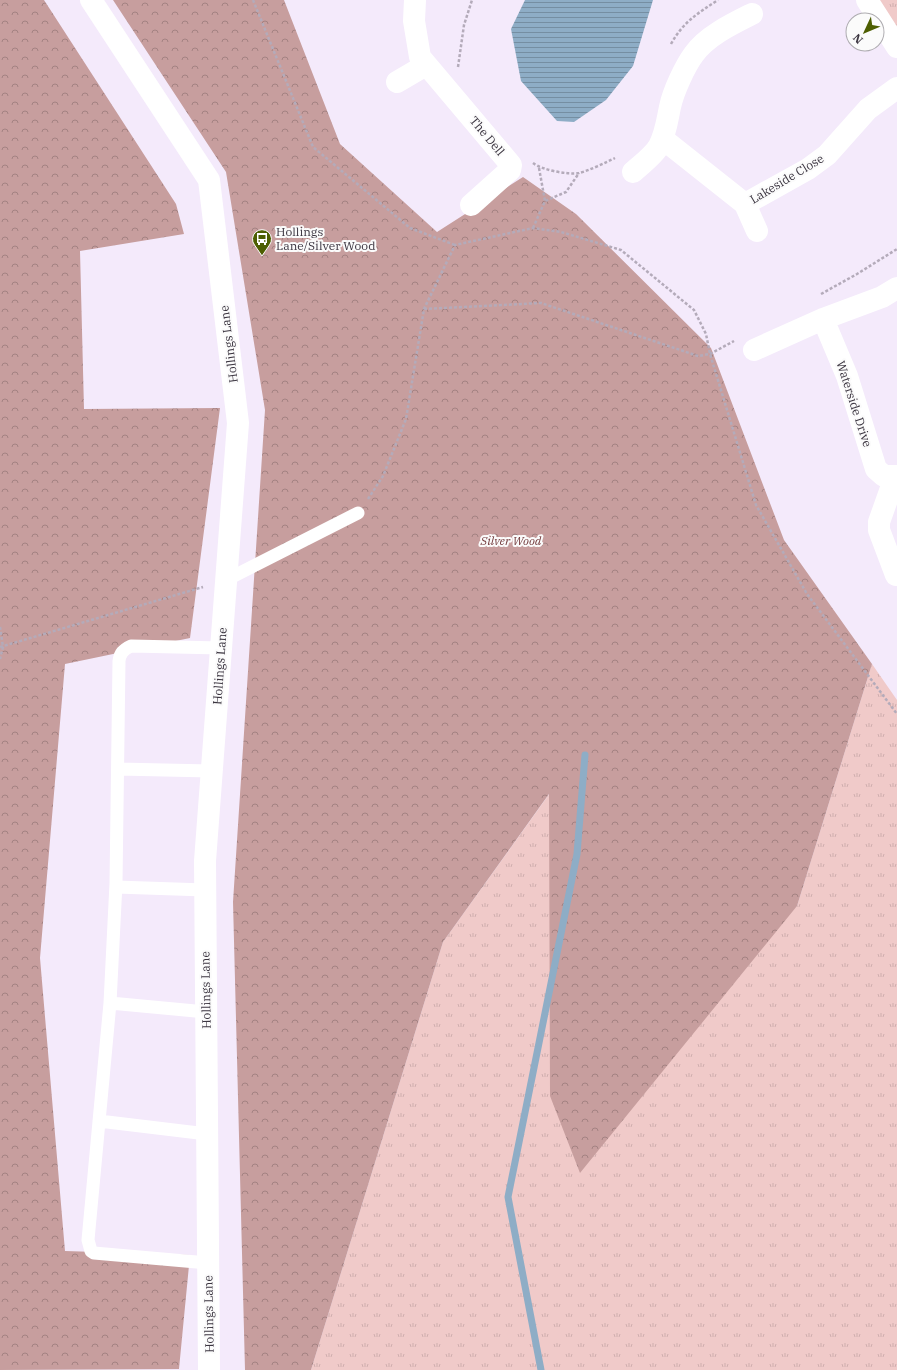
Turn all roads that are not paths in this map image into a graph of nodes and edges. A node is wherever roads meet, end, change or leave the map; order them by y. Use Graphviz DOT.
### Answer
graph roads {
  1 [pos="91,0"];
  2 [pos="415,0"];
  3 [pos="867,0"];
  4 [pos="752,14"];
  5 [pos="897,47"];
  6 [pos="426,65"];
  7 [pos="397,82"];
  8 [pos="897,88"];
  9 [pos="663,139"];
  10 [pos="634,172"];
  11 [pos="745,204"];
  12 [pos="471,205"];
  13 [pos="757,230"];
  14 [pos="897,288"];
  15 [pos="823,319"];
  16 [pos="754,350"];
  17 [pos="896,477"];
  18 [pos="358,513"];
  19 [pos="896,575"];
  20 [pos="226,580"];
  21 [pos="221,648"];
  22 [pos="118,770"];
  23 [pos="211,771"];
  24 [pos="116,887"];
  25 [pos="205,890"];
  26 [pos="110,1003"];
  27 [pos="206,1012"];
  28 [pos="99,1121"];
  29 [pos="207,1134"];
  30 [pos="208,1263"];
  31 [pos="209,1370"];
  1 -- 20 [label="street, Hollings Lane"];
  2 -- 6 [label="street, The Dell"];
  3 -- 5 [label="street"];
  4 -- 9 [label="street"];
  6 -- 7 [label="street"];
  6 -- 12 [label="street, The Dell"];
  8 -- 11 [label="street, Lakeside Close"];
  9 -- 10 [label="street"];
  9 -- 11 [label="street, Lakeside Close"];
  11 -- 13 [label="street, Lakeside Close"];
  14 -- 15 [label="street"];
  15 -- 16 [label="street"];
  15 -- 17 [label="street, Waterside Drive"];
  17 -- 19 [label="street, Waterside Drive"];
  18 -- 20 [label="lane"];
  20 -- 21 [label="street, Hollings Lane"];
  21 -- 22 [label="lane"];
  21 -- 23 [label="street, Hollings Lane"];
  22 -- 23 [label="lane"];
  22 -- 24 [label="lane"];
  23 -- 25 [label="street, Hollings Lane"];
  24 -- 25 [label="lane"];
  24 -- 26 [label="lane"];
  25 -- 27 [label="street, Hollings Lane"];
  26 -- 27 [label="lane"];
  26 -- 28 [label="lane"];
  27 -- 29 [label="street, Hollings Lane"];
  28 -- 29 [label="lane"];
  28 -- 30 [label="lane"];
  29 -- 30 [label="street, Hollings Lane"];
  30 -- 31 [label="street, Hollings Lane"];
}
